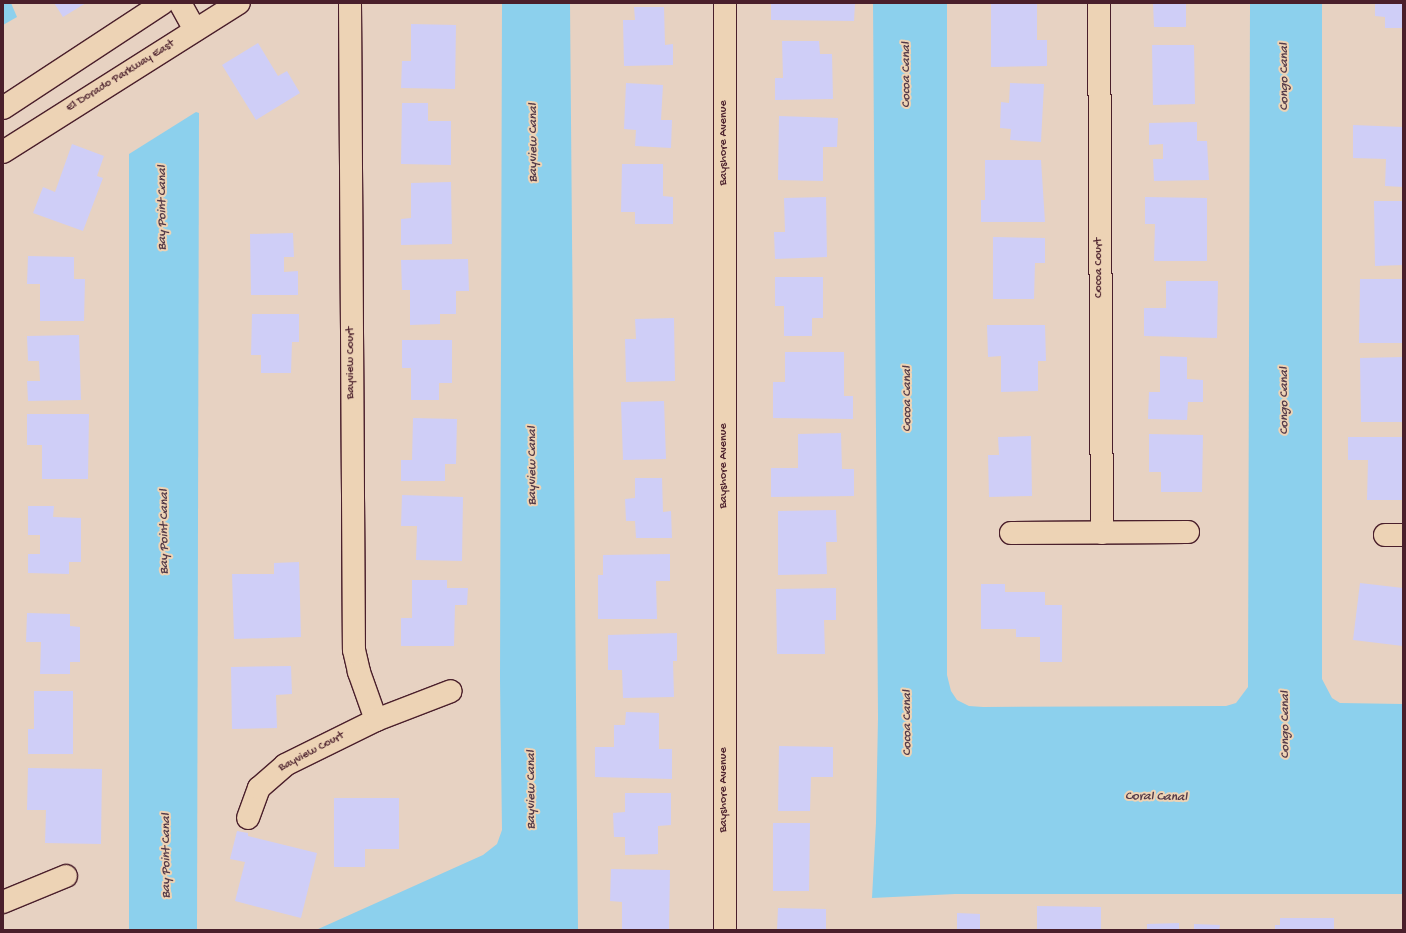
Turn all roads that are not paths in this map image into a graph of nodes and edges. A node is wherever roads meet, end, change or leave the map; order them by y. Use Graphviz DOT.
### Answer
graph roads {
  1 [pos="163,3"];
  2 [pos="180,3"];
  3 [pos="239,3"];
  4 [pos="350,3"];
  5 [pos="725,3"];
  6 [pos="1100,3"];
  7 [pos="196,30"];
  8 [pos="3,108"];
  9 [pos="3,152"];
  10 [pos="1188,532"];
  11 [pos="1011,533"];
  12 [pos="1102,533"];
  13 [pos="451,691"];
  14 [pos="376,720"];
  15 [pos="248,818"];
  16 [pos="66,876"];
  17 [pos="3,902"];
  18 [pos="725,930"];
  1 -- 8 [label="street"];
  2 -- 7 [label="street"];
  3 -- 7 [label="street, El Dorado Parkway East"];
  4 -- 14 [label="street, Bayview Court"];
  5 -- 18 [label="street, Bayshore Avenue"];
  6 -- 12 [label="street, Cocoa Court"];
  7 -- 9 [label="street, El Dorado Parkway East"];
  10 -- 12 [label="street"];
  11 -- 12 [label="street"];
  13 -- 14 [label="street, Bayview Court"];
  14 -- 15 [label="street, Bayview Court"];
  16 -- 17 [label="street"];
}
